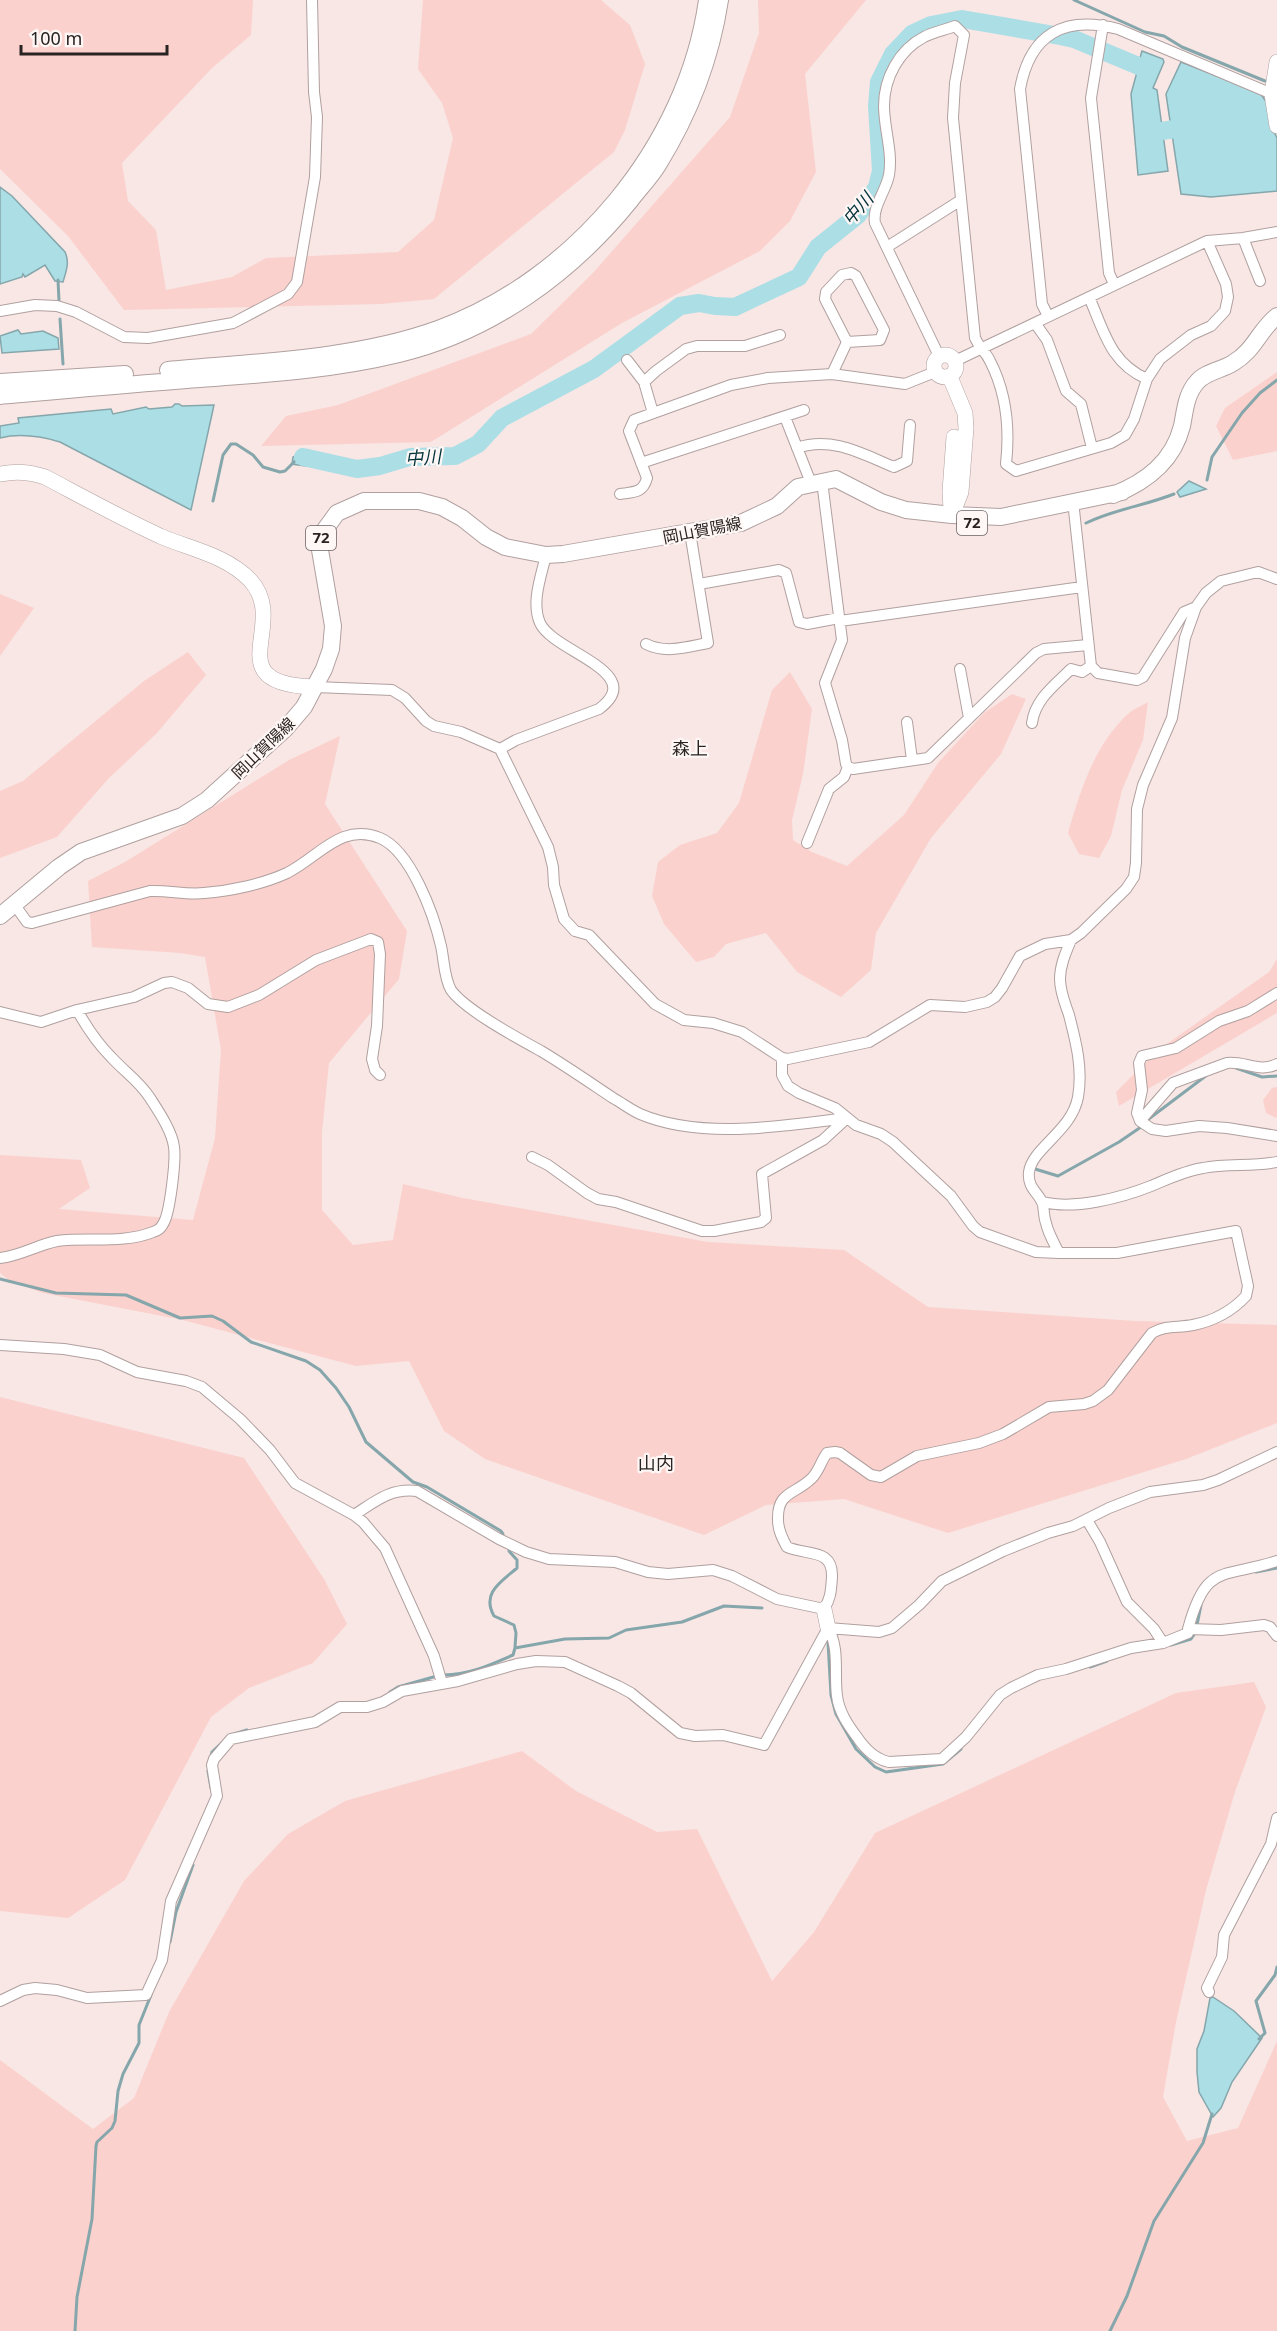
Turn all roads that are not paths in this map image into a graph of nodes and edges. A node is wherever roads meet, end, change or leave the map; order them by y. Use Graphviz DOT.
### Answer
graph roads {
  1 [pos="312,0"];
  2 [pos="707,0"];
  3 [pos="720,0"];
  4 [pos="1103,25"];
  5 [pos="1277,62"];
  6 [pos="1272,94"];
  7 [pos="1277,126"];
  8 [pos="961,200"];
  9 [pos="1277,232"];
  10 [pos="1243,238"];
  11 [pos="1208,240"];
  12 [pos="886,247"];
  13 [pos="1260,281"];
  14 [pos="1114,284"];
  15 [pos="1089,297"];
  16 [pos="0,310"];
  17 [pos="1048,316"];
  18 [pos="1277,316"];
  19 [pos="1035,323"];
  20 [pos="780,335"];
  21 [pos="847,342"];
  22 [pos="980,350"];
  23 [pos="939,356"];
  24 [pos="627,360"];
  25 [pos="955,361"];
  26 [pos="935,372"];
  27 [pos="832,374"];
  28 [pos="950,377"];
  29 [pos="1147,379"];
  30 [pos="0,382"];
  31 [pos="644,382"];
  32 [pos="0,396"];
  33 [pos="804,410"];
  34 [pos="653,413"];
  35 [pos="785,417"];
  36 [pos="910,425"];
  37 [pos="797,448"];
  38 [pos="1092,448"];
  39 [pos="641,463"];
  40 [pos="0,474"];
  41 [pos="820,482"];
  42 [pos="620,494"];
  43 [pos="1073,504"];
  44 [pos="951,518"];
  45 [pos="690,532"];
  46 [pos="546,555"];
  47 [pos="1277,579"];
  48 [pos="699,584"];
  49 [pos="1082,587"];
  50 [pos="1196,606"];
  51 [pos="840,619"];
  52 [pos="646,644"];
  53 [pos="1088,645"];
  54 [pos="1091,666"];
  55 [pos="960,669"];
  56 [pos="315,687"];
  57 [pos="969,718"];
  58 [pos="908,722"];
  59 [pos="1032,723"];
  60 [pos="500,749"];
  61 [pos="912,760"];
  62 [pos="848,767"];
  63 [pos="807,843"];
  64 [pos="14,904"];
  65 [pos="0,916"];
  66 [pos="1071,940"];
  67 [pos="1277,993"];
  68 [pos="77,1010"];
  69 [pos="0,1012"];
  70 [pos="782,1058"];
  71 [pos="1277,1064"];
  72 [pos="380,1075"];
  73 [pos="847,1118"];
  74 [pos="1140,1121"];
  75 [pos="1277,1136"];
  76 [pos="532,1157"];
  77 [pos="1277,1162"];
  78 [pos="1042,1202"];
  79 [pos="1059,1253"];
  80 [pos="0,1258"];
  81 [pos="0,1345"];
  82 [pos="1277,1452"];
  83 [pos="354,1515"];
  84 [pos="1087,1520"];
  85 [pos="1277,1561"];
  86 [pos="824,1609"];
  87 [pos="828,1628"];
  88 [pos="1194,1630"];
  89 [pos="1277,1636"];
  90 [pos="1163,1643"];
  91 [pos="441,1677"];
  92 [pos="1277,1818"];
  93 [pos="1209,1992"];
  94 [pos="0,2001"];
  1 -- 16 [label="street"];
  2 -- 30 [label="main road"];
  3 -- 32 [label="main road"];
  4 -- 6 [label="street"];
  4 -- 14 [label="street"];
  4 -- 17 [label="street"];
  5 -- 6 [label="street"];
  6 -- 7 [label="street"];
  8 -- 12 [label="street"];
  8 -- 12 [label="street"];
  8 -- 22 [label="street"];
  9 -- 10 [label="street"];
  10 -- 11 [label="street"];
  10 -- 13 [label="street"];
  11 -- 14 [label="street"];
  11 -- 29 [label="street"];
  12 -- 23 [label="street"];
  14 -- 15 [label="street"];
  15 -- 17 [label="street"];
  15 -- 29 [label="street"];
  17 -- 19 [label="street"];
  18 -- 43 [label="main road, 72"];
  19 -- 22 [label="street"];
  19 -- 38 [label="street"];
  20 -- 31 [label="street"];
  21 -- 21 [label="street"];
  21 -- 27 [label="street"];
  22 -- 25 [label="street"];
  22 -- 38 [label="street"];
  23 -- 25 [label="street"];
  23 -- 26 [label="street"];
  24 -- 31 [label="street"];
  25 -- 28 [label="street"];
  26 -- 27 [label="street"];
  26 -- 28 [label="street"];
  27 -- 34 [label="street"];
  28 -- 44 [label="street"];
  29 -- 38 [label="street"];
  31 -- 34 [label="street"];
  33 -- 35 [label="street"];
  34 -- 39 [label="street"];
  35 -- 37 [label="street"];
  35 -- 39 [label="street"];
  36 -- 37 [label="street"];
  37 -- 41 [label="street"];
  39 -- 42 [label="street"];
  40 -- 56 [label="street"];
  41 -- 44 [label="main road, 72"];
  41 -- 45 [label="main road, 岡山賀陽線 / 72"];
  41 -- 51 [label="street"];
  43 -- 44 [label="main road, 72"];
  43 -- 49 [label="street"];
  45 -- 46 [label="main road, 岡山賀陽線 / 72"];
  45 -- 48 [label="street"];
  46 -- 56 [label="main road, 岡山賀陽線 / 72"];
  46 -- 60 [label="street"];
  47 -- 50 [label="street"];
  48 -- 51 [label="street"];
  48 -- 52 [label="street"];
  49 -- 51 [label="street"];
  49 -- 53 [label="street"];
  50 -- 54 [label="street"];
  50 -- 66 [label="street"];
  51 -- 62 [label="street"];
  53 -- 54 [label="street"];
  53 -- 57 [label="street"];
  54 -- 59 [label="street"];
  55 -- 57 [label="street"];
  56 -- 60 [label="street"];
  56 -- 64 [label="main road, 岡山賀陽線 / 72"];
  57 -- 61 [label="street"];
  58 -- 61 [label="street"];
  60 -- 70 [label="street"];
  61 -- 62 [label="street"];
  62 -- 63 [label="street"];
  64 -- 65 [label="main road, 岡山賀陽線 / 72"];
  64 -- 73 [label="street"];
  66 -- 70 [label="street"];
  66 -- 78 [label="street"];
  67 -- 74 [label="street"];
  68 -- 69 [label="street"];
  68 -- 72 [label="street"];
  68 -- 80 [label="street"];
  70 -- 73 [label="street"];
  71 -- 74 [label="street"];
  73 -- 76 [label="street"];
  73 -- 79 [label="street"];
  74 -- 75 [label="street"];
  77 -- 78 [label="street"];
  78 -- 79 [label="street"];
  79 -- 86 [label="street"];
  81 -- 83 [label="street"];
  82 -- 84 [label="street"];
  83 -- 86 [label="street"];
  83 -- 91 [label="street"];
  84 -- 87 [label="street"];
  84 -- 90 [label="street"];
  85 -- 88 [label="street"];
  86 -- 87 [label="street"];
  87 -- 90 [label="street"];
  87 -- 91 [label="street"];
  88 -- 89 [label="street"];
  88 -- 90 [label="street"];
  91 -- 94 [label="street"];
  92 -- 93 [label="street"];
}
